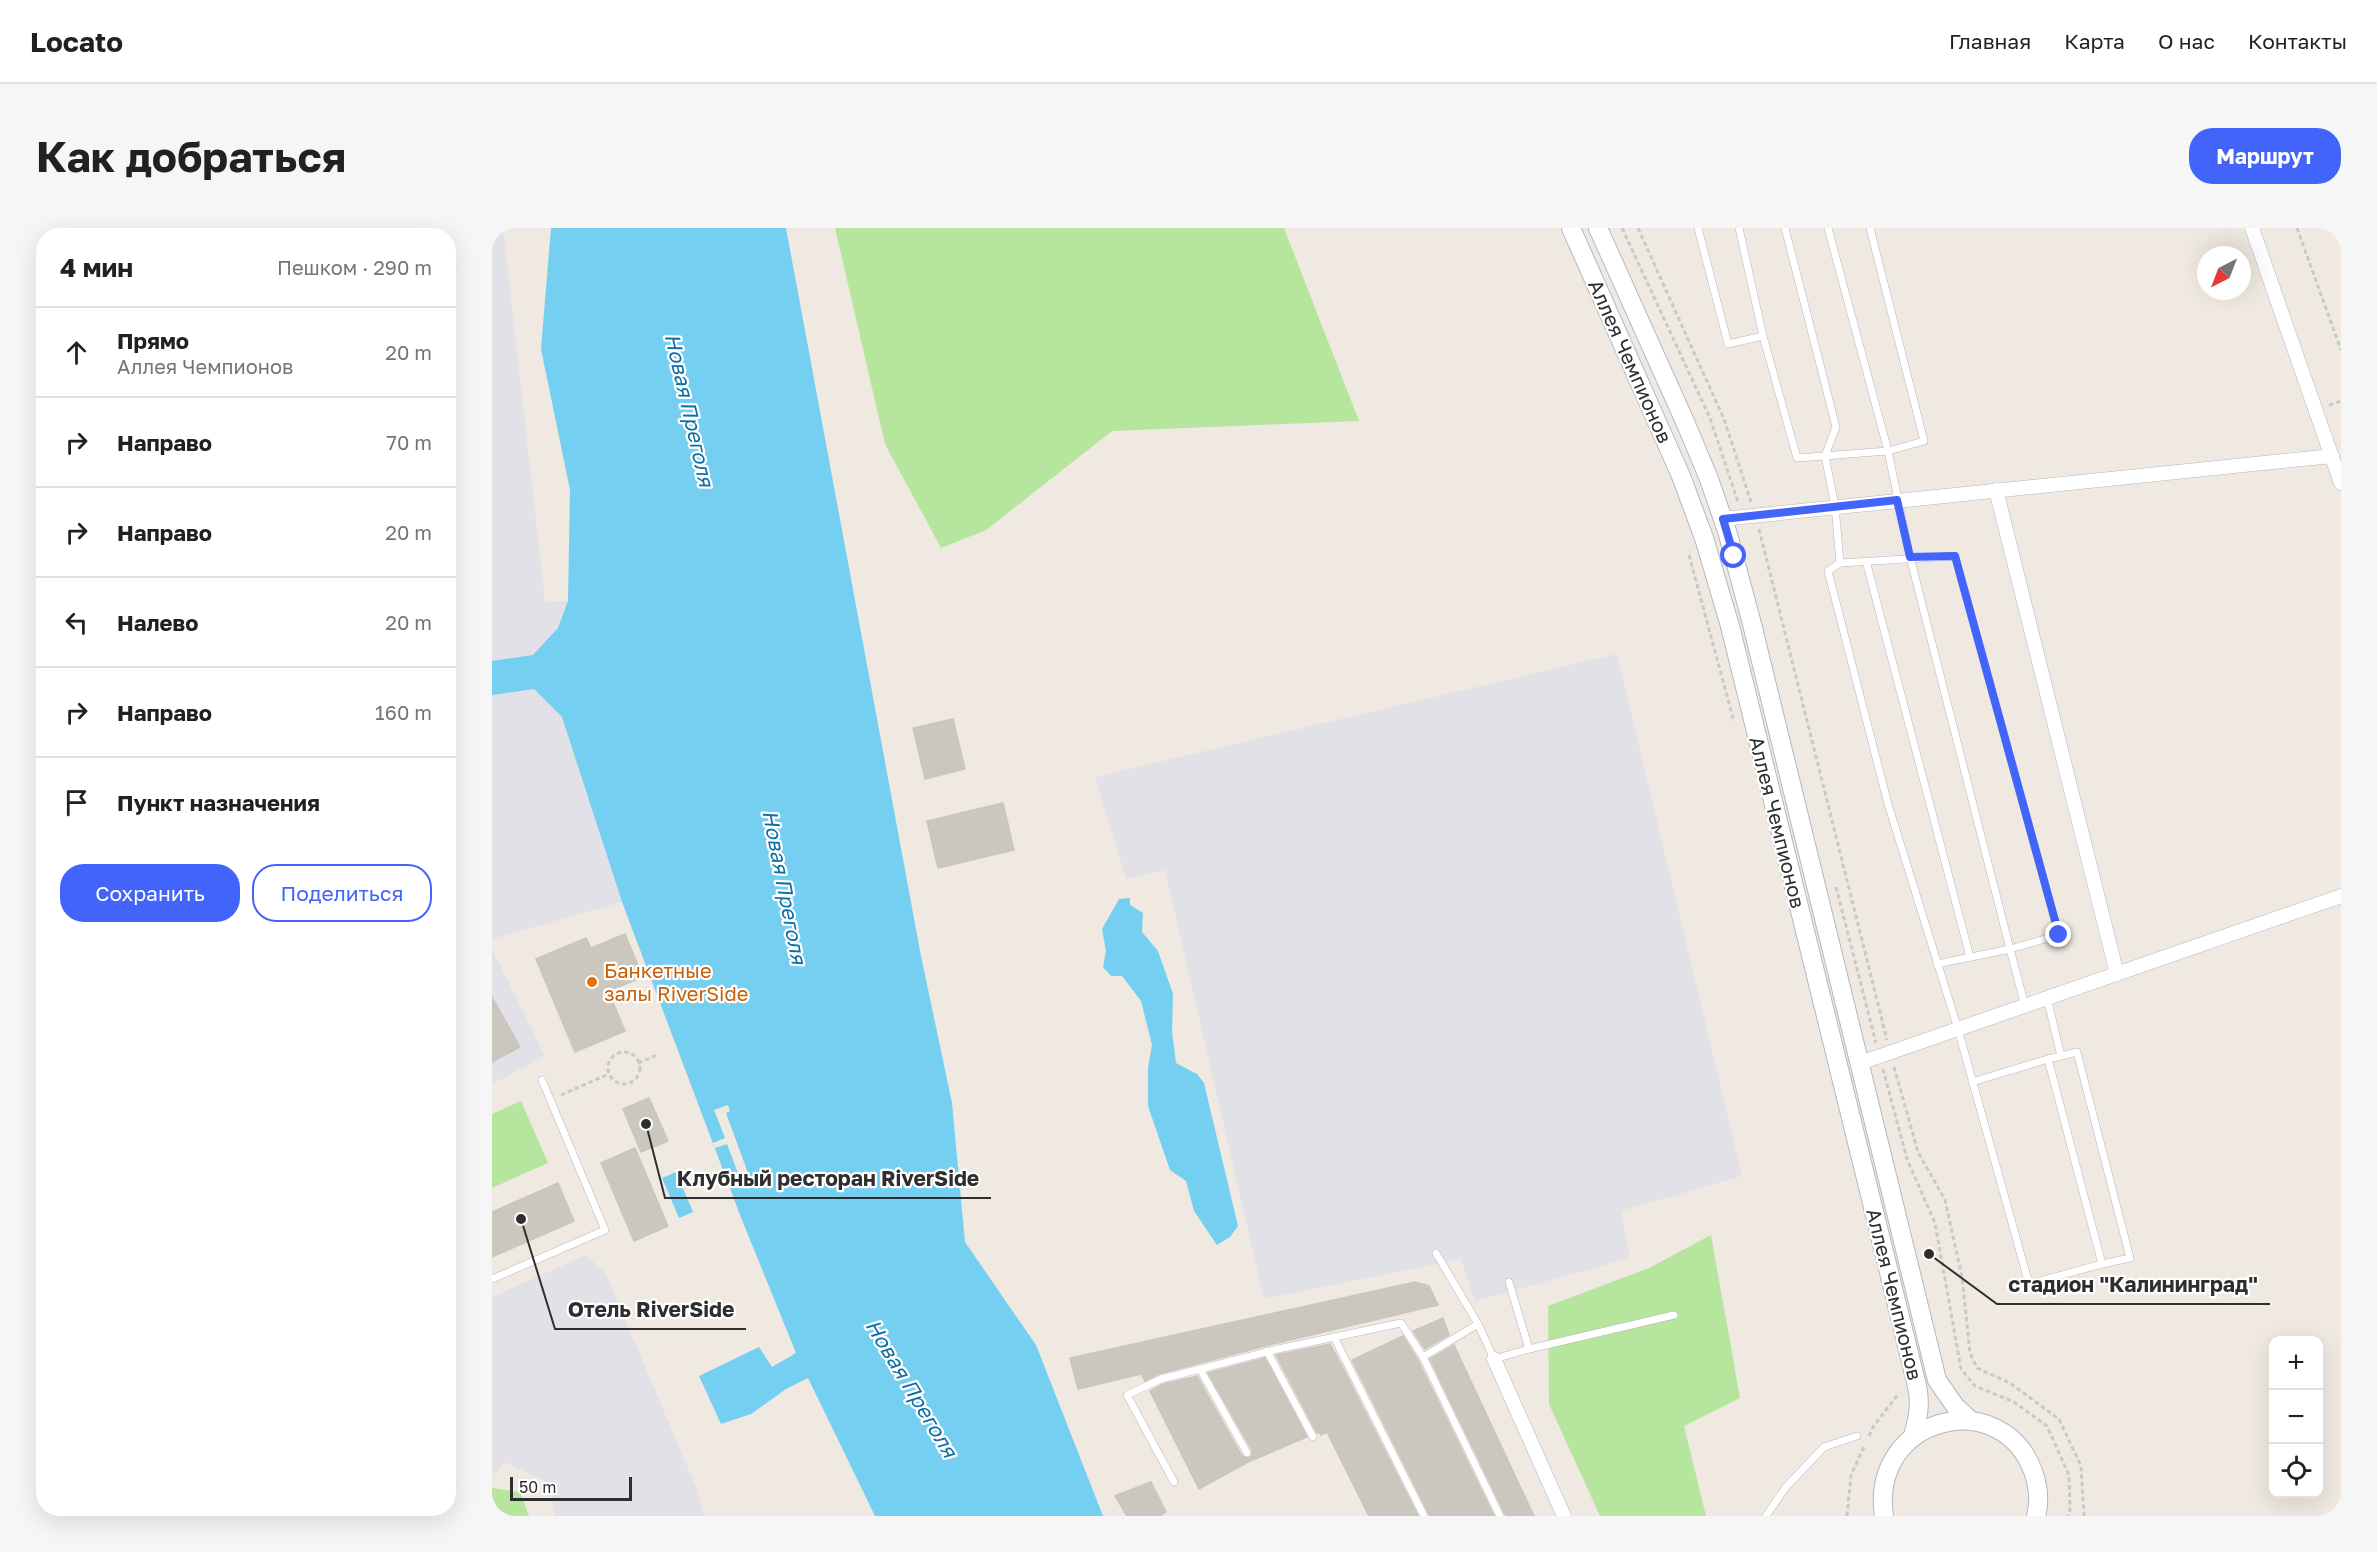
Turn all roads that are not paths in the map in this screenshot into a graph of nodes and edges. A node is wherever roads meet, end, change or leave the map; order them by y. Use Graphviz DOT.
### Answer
graph roads {
  1 [pos="1571,228"];
  2 [pos="1598,228"];
  3 [pos="1698,228"];
  4 [pos="1739,228"];
  5 [pos="1785,228"];
  6 [pos="1828,228"];
  7 [pos="1870,228"];
  8 [pos="2252,228"];
  9 [pos="1762,336"];
  10 [pos="1888,451"];
  11 [pos="1825,456"];
  12 [pos="2332,456"];
  13 [pos="2341,483"];
  14 [pos="1996,490"];
  15 [pos="1897,500"];
  16 [pos="1835,506"];
  17 [pos="1723,519"];
  18 [pos="1910,557"];
  19 [pos="1866,561"];
  20 [pos="1840,563"];
  21 [pos="2341,896"];
  22 [pos="2010,949"];
  23 [pos="1970,957"];
  24 [pos="1937,964"];
  25 [pos="2117,974"];
  26 [pos="2047,998"];
  27 [pos="2025,1006"];
  28 [pos="1958,1029"];
  29 [pos="2061,1056"];
  30 [pos="2048,1059"];
  31 [pos="1860,1062"];
  32 [pos="542,1080"];
  33 [pos="1972,1082"];
  34 [pos="1436,1253"];
  35 [pos="2102,1264"];
  36 [pos="492,1279"];
  37 [pos="1509,1282"];
  38 [pos="1674,1315"];
  39 [pos="1478,1324"];
  40 [pos="1334,1337"];
  41 [pos="1529,1348"];
  42 [pos="1267,1351"];
  43 [pos="1423,1357"];
  44 [pos="1494,1359"];
  45 [pos="1200,1369"];
  46 [pos="1971,1421"];
  47 [pos="1857,1436"];
  48 [pos="1913,1436"];
  49 [pos="1313,1437"];
  50 [pos="1247,1453"];
  51 [pos="1174,1482"];
  52 [pos="1424,1516"];
  53 [pos="1500,1516"];
  54 [pos="1564,1516"];
  55 [pos="1766,1516"];
  56 [pos="1884,1516"];
  57 [pos="2036,1516"];
  1 -- 48 [label="main road, Аллея Чемпионов"];
  2 -- 17 [label="main road, Аллея Чемпионов"];
  3 -- 9 [label="lane"];
  4 -- 9 [label="lane"];
  5 -- 11 [label="lane"];
  6 -- 10 [label="lane"];
  7 -- 10 [label="lane"];
  8 -- 12 [label="street"];
  9 -- 11 [label="lane"];
  10 -- 11 [label="lane"];
  10 -- 15 [label="lane"];
  11 -- 16 [label="lane"];
  12 -- 13 [label="street"];
  12 -- 14 [label="street"];
  14 -- 15 [label="street"];
  14 -- 25 [label="street"];
  15 -- 16 [label="street"];
  15 -- 18 [label="lane"];
  16 -- 17 [label="street"];
  16 -- 20 [label="lane"];
  17 -- 31 [label="main road, Аллея Чемпионов"];
  18 -- 19 [label="lane"];
  18 -- 22 [label="lane"];
  18 -- 22 [label="lane"];
  19 -- 20 [label="lane"];
  19 -- 23 [label="lane"];
  20 -- 24 [label="lane"];
  21 -- 25 [label="street"];
  22 -- 23 [label="lane"];
  22 -- 27 [label="lane"];
  23 -- 24 [label="lane"];
  24 -- 28 [label="lane"];
  25 -- 26 [label="street"];
  26 -- 27 [label="street"];
  26 -- 29 [label="lane"];
  27 -- 28 [label="street"];
  28 -- 31 [label="street"];
  28 -- 33 [label="lane"];
  29 -- 30 [label="lane"];
  29 -- 35 [label="lane"];
  30 -- 33 [label="lane"];
  30 -- 35 [label="lane"];
  31 -- 46 [label="main road, Аллея Чемпионов"];
  32 -- 36 [label="lane"];
  33 -- 35 [label="lane"];
  34 -- 39 [label="lane"];
  37 -- 41 [label="lane"];
  38 -- 41 [label="lane"];
  39 -- 43 [label="lane"];
  39 -- 44 [label="lane"];
  40 -- 42 [label="lane"];
  40 -- 43 [label="lane"];
  40 -- 52 [label="lane"];
  41 -- 44 [label="lane"];
  42 -- 45 [label="lane"];
  42 -- 49 [label="lane"];
  43 -- 53 [label="lane"];
  44 -- 54 [label="street"];
  45 -- 50 [label="lane"];
  45 -- 51 [label="lane"];
  46 -- 48 [label="main road, Аллея Чемпионов"];
  46 -- 57 [label="main road, Аллея Чемпионов"];
  47 -- 55 [label="lane"];
  48 -- 56 [label="main road, Аллея Чемпионов"];
}
